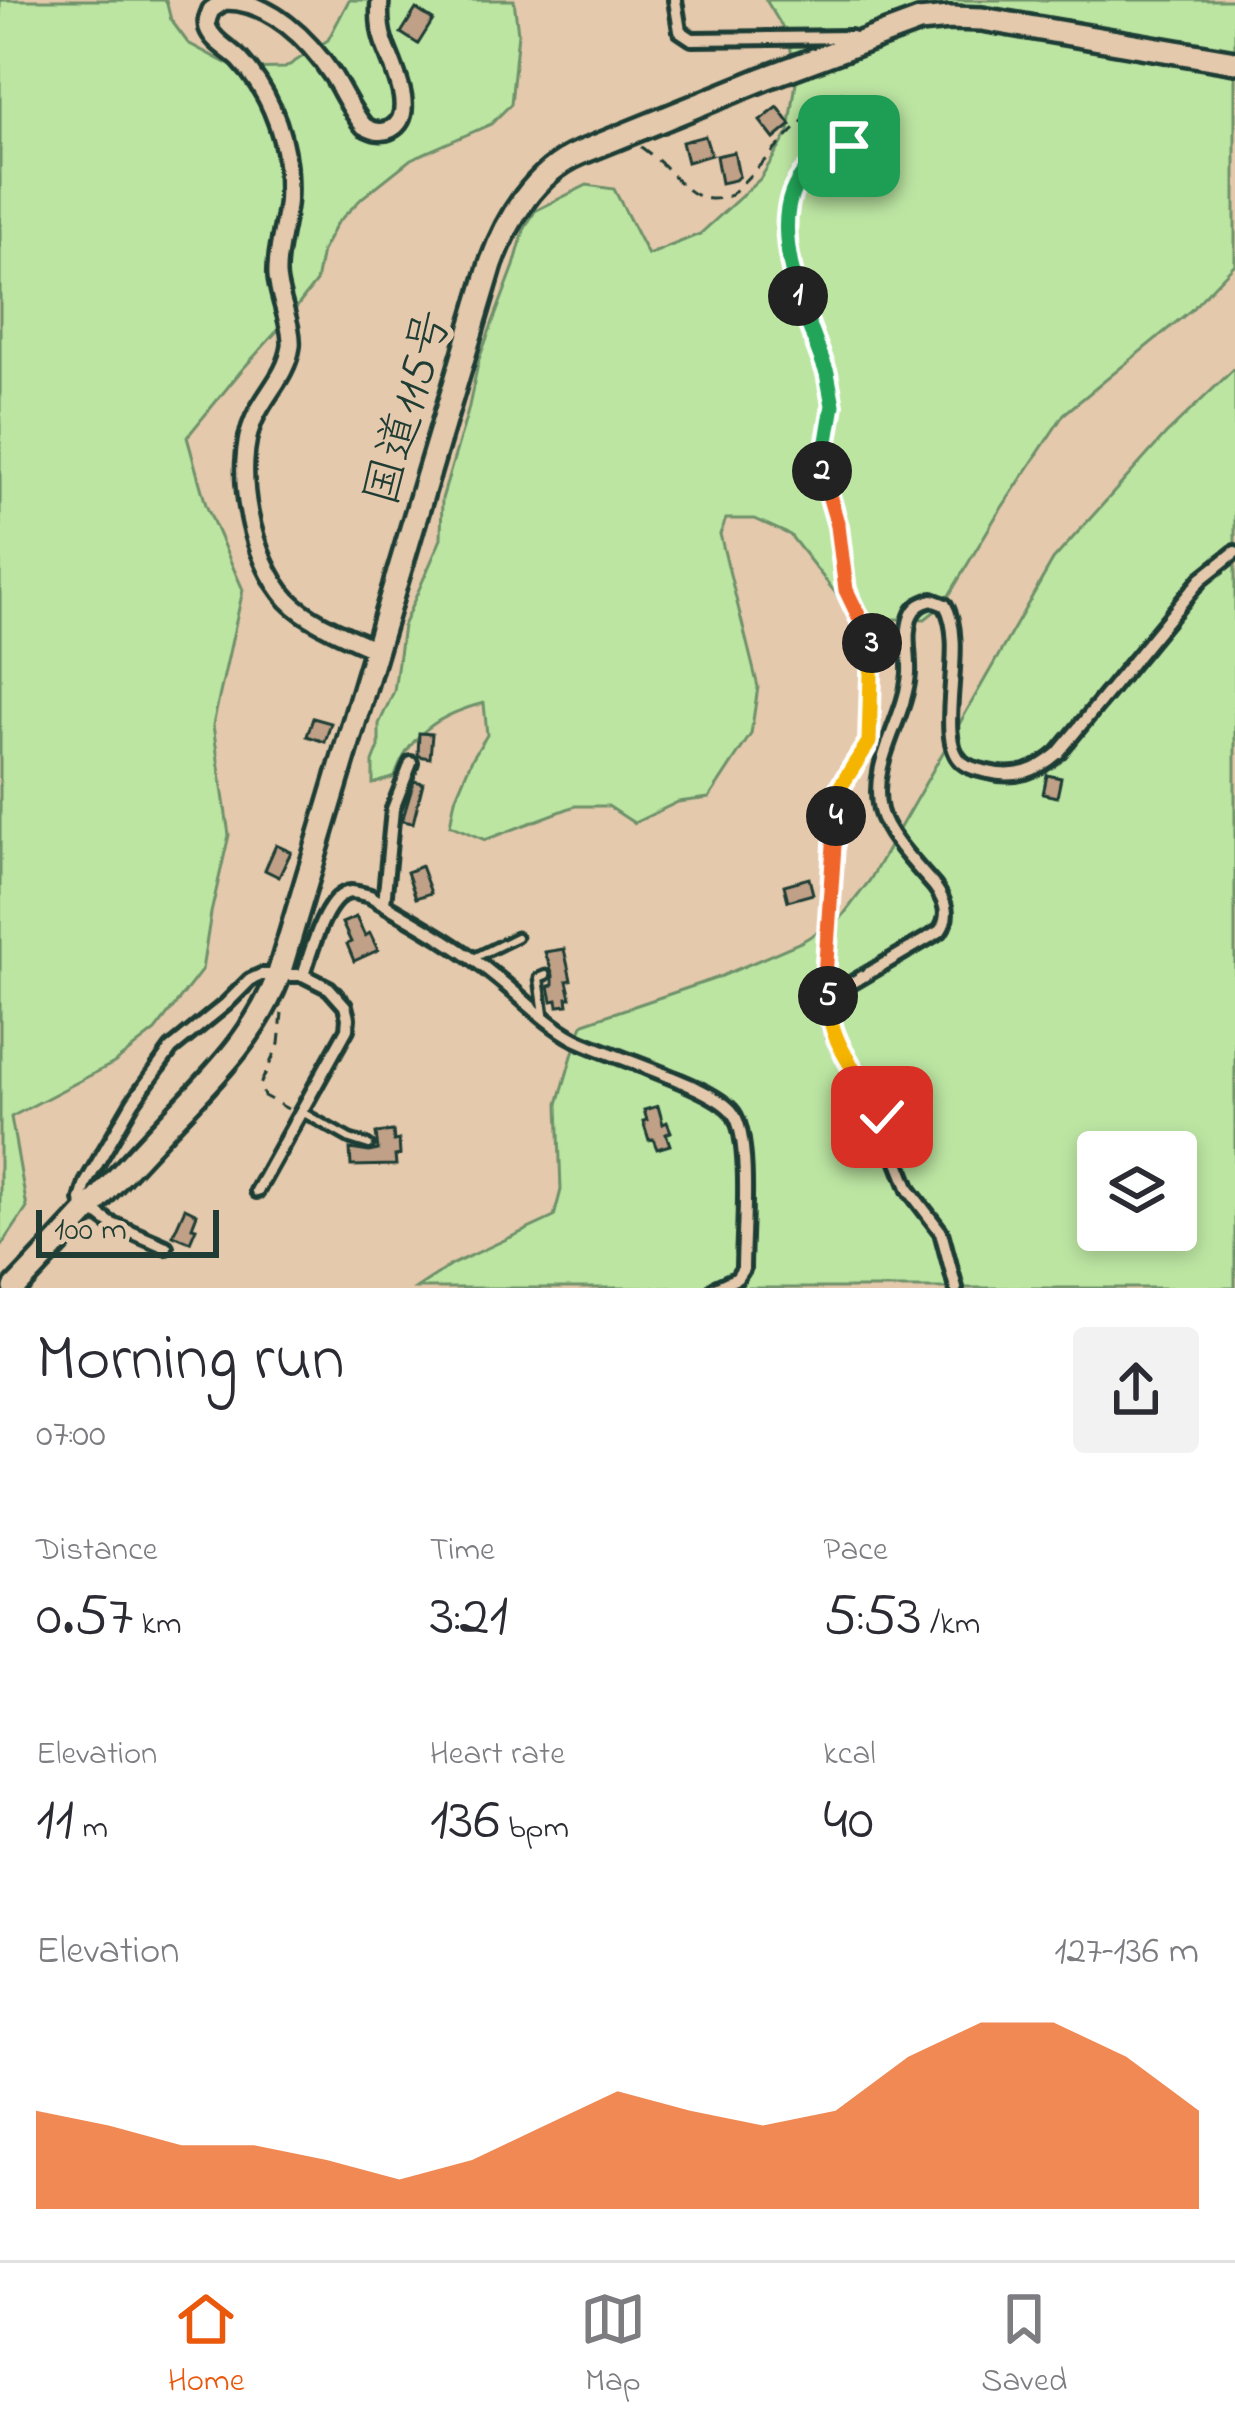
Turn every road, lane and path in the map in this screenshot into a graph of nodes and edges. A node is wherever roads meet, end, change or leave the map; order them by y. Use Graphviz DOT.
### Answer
graph roads {
  1 [pos="380,0"];
  2 [pos="675,0"];
  3 [pos="861,42"];
  4 [pos="1235,62"];
  5 [pos="626,135"];
  6 [pos="1235,552"];
  7 [pos="375,649"];
  8 [pos="411,763"];
  9 [pos="383,904"];
  10 [pos="517,937"];
  11 [pos="471,959"];
  12 [pos="303,975"];
  13 [pos="546,975"];
  14 [pos="275,985"];
  15 [pos="829,997"];
  16 [pos="544,1018"];
  17 [pos="301,1113"];
  18 [pos="369,1145"];
  19 [pos="257,1192"];
  20 [pos="89,1210"];
  21 [pos="166,1247"];
  22 [pos="15,1288"];
  23 [pos="715,1288"];
  24 [pos="956,1288"];
  1 -- 7 [label="main road"];
  2 -- 3 [label="street"];
  3 -- 4 [label="highway, 国道115号"];
  3 -- 5 [label="highway, 国道115号"];
  5 -- 7 [label="highway, 国道115号"];
  5 -- 15 [label="path"];
  6 -- 15 [label="street"];
  7 -- 14 [label="highway, 国道115号"];
  8 -- 9 [label="street"];
  9 -- 11 [label="street"];
  9 -- 12 [label="street"];
  10 -- 11 [label="lane"];
  11 -- 16 [label="street"];
  12 -- 14 [label="street"];
  12 -- 17 [label="street"];
  13 -- 16 [label="lane"];
  14 -- 17 [label="path"];
  14 -- 20 [label="highway, 国道115号"];
  14 -- 20 [label="street"];
  15 -- 24 [label="street"];
  16 -- 23 [label="street"];
  17 -- 18 [label="lane"];
  17 -- 19 [label="street"];
  20 -- 21 [label="street"];
  20 -- 22 [label="highway, 国道115号"];
}
